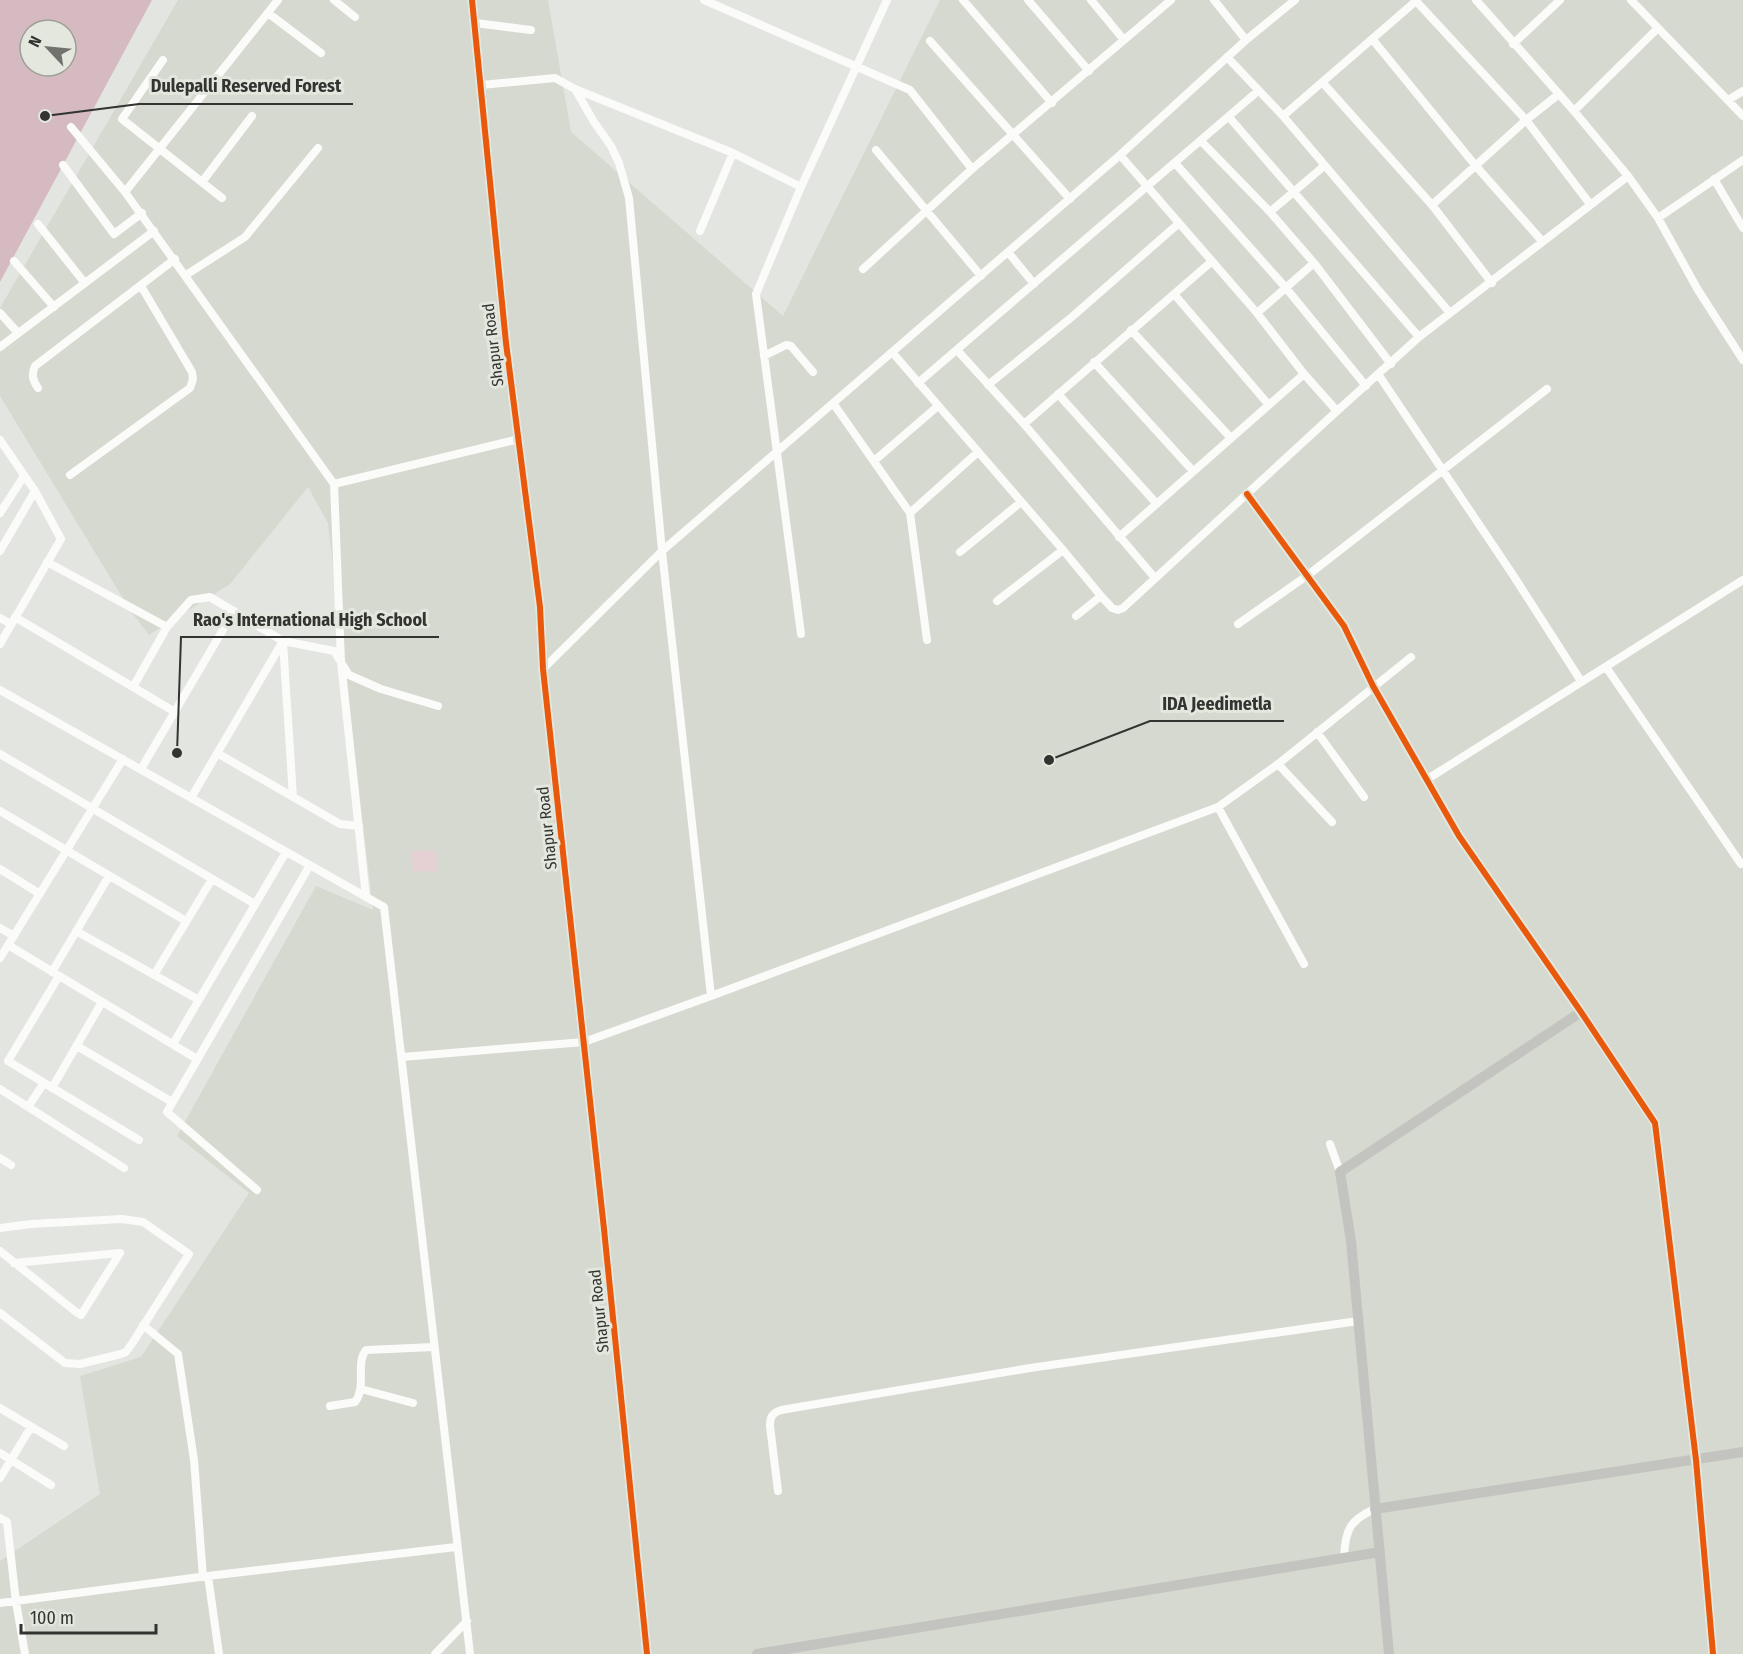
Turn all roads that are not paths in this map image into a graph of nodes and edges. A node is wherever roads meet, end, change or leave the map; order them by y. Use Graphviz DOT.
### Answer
graph roads {
  1 [pos="334,0"];
  2 [pos="472,0"];
  3 [pos="704,0"];
  4 [pos="887,0"];
  5 [pos="963,0"];
  6 [pos="1028,0"];
  7 [pos="1090,0"];
  8 [pos="1214,0"];
  9 [pos="1295,0"];
  10 [pos="1476,0"];
  11 [pos="1560,0"];
  12 [pos="1631,0"];
  13 [pos="276,1"];
  14 [pos="1165,2"];
  15 [pos="268,12"];
  16 [pos="355,17"];
  17 [pos="475,22"];
  18 [pos="1658,28"];
  19 [pos="531,30"];
  20 [pos="1124,40"];
  21 [pos="1246,40"];
  22 [pos="1373,40"];
  23 [pos="930,41"];
  24 [pos="1513,44"];
  25 [pos="321,53"];
  26 [pos="1227,57"];
  27 [pos="163,60"];
  28 [pos="857,68"];
  29 [pos="1089,71"];
  30 [pos="1323,83"];
  31 [pos="481,85"];
  32 [pos="575,89"];
  33 [pos="1743,91"];
  34 [pos="1258,92"];
  35 [pos="1559,94"];
  36 [pos="1728,100"];
  37 [pos="1052,103"];
  38 [pos="1574,111"];
  39 [pos="252,116"];
  40 [pos="1283,116"];
  41 [pos="1743,116"];
  42 [pos="1229,117"];
  43 [pos="1526,120"];
  44 [pos="71,127"];
  45 [pos="1012,136"];
  46 [pos="1201,141"];
  47 [pos="318,148"];
  48 [pos="161,149"];
  49 [pos="876,150"];
  50 [pos="733,153"];
  51 [pos="1120,155"];
  52 [pos="1743,160"];
  53 [pos="1175,163"];
  54 [pos="63,165"];
  55 [pos="1475,165"];
  56 [pos="1324,166"];
  57 [pos="972,169"];
  58 [pos="1628,176"];
  59 [pos="1714,179"];
  60 [pos="202,182"];
  61 [pos="801,187"];
  62 [pos="1147,187"];
  63 [pos="126,192"];
  64 [pos="1294,192"];
  65 [pos="222,198"];
  66 [pos="1070,199"];
  67 [pos="1590,204"];
  68 [pos="1432,205"];
  69 [pos="927,210"];
  70 [pos="1270,212"];
  71 [pos="142,213"];
  72 [pos="1658,218"];
  73 [pos="1178,224"];
  74 [pos="38,225"];
  75 [pos="1743,228"];
  76 [pos="154,231"];
  77 [pos="700,231"];
  78 [pos="1542,241"];
  79 [pos="1008,252"];
  80 [pos="175,259"];
  81 [pos="14,261"];
  82 [pos="1211,262"];
  83 [pos="1314,263"];
  84 [pos="863,269"];
  85 [pos="186,275"];
  86 [pos="981,276"];
  87 [pos="84,282"];
  88 [pos="1492,283"];
  89 [pos="1034,284"];
  90 [pos="141,286"];
  91 [pos="1286,288"];
  92 [pos="1174,294"];
  93 [pos="54,307"];
  94 [pos="0,313"];
  95 [pos="1257,313"];
  96 [pos="1450,313"];
  97 [pos="1131,330"];
  98 [pos="18,333"];
  99 [pos="1419,337"];
  100 [pos="0,347"];
  101 [pos="957,350"];
  102 [pos="892,352"];
  103 [pos="764,356"];
  104 [pos="1743,360"];
  105 [pos="1094,362"];
  106 [pos="1390,364"];
  107 [pos="813,372"];
  108 [pos="1304,374"];
  109 [pos="1378,374"];
  110 [pos="918,383"];
  111 [pos="988,385"];
  112 [pos="1366,386"];
  113 [pos="38,388"];
  114 [pos="1547,389"];
  115 [pos="1058,394"];
  116 [pos="833,403"];
  117 [pos="1268,404"];
  118 [pos="938,406"];
  119 [pos="1337,411"];
  120 [pos="1024,424"];
  121 [pos="1230,437"];
  122 [pos="519,439"];
  123 [pos="0,440"];
  124 [pos="777,451"];
  125 [pos="978,452"];
  126 [pos="874,461"];
  127 [pos="1443,470"];
  128 [pos="1193,471"];
  129 [pos="70,475"];
  130 [pos="24,476"];
  131 [pos="334,484"];
  132 [pos="35,491"];
  133 [pos="1247,495"];
  134 [pos="1021,502"];
  135 [pos="1156,503"];
  136 [pos="0,513"];
  137 [pos="910,513"];
  138 [pos="1119,537"];
  139 [pos="1063,550"];
  140 [pos="0,551"];
  141 [pos="662,551"];
  142 [pos="960,552"];
  143 [pos="47,561"];
  144 [pos="1308,575"];
  145 [pos="1155,578"];
  146 [pos="1743,580"];
  147 [pos="1101,596"];
  148 [pos="997,601"];
  149 [pos="234,611"];
  150 [pos="1076,616"];
  151 [pos="0,618"];
  152 [pos="13,621"];
  153 [pos="1238,624"];
  154 [pos="167,627"];
  155 [pos="801,634"];
  156 [pos="927,640"];
  157 [pos="283,641"];
  158 [pos="0,644"];
  159 [pos="1411,657"];
  160 [pos="341,662"];
  161 [pos="1606,667"];
  162 [pos="543,669"];
  163 [pos="1581,681"];
  164 [pos="1374,686"];
  165 [pos="133,687"];
  166 [pos="0,690"];
  167 [pos="438,706"];
  168 [pos="175,712"];
  169 [pos="1317,732"];
  170 [pos="217,753"];
  171 [pos="1,756"];
  172 [pos="123,759"];
  173 [pos="1278,764"];
  174 [pos="141,770"];
  175 [pos="1425,780"];
  176 [pos="293,797"];
  177 [pos="191,798"];
  178 [pos="1364,798"];
  179 [pos="1218,807"];
  180 [pos="92,809"];
  181 [pos="0,811"];
  182 [pos="1332,822"];
  183 [pos="359,826"];
  184 [pos="66,851"];
  185 [pos="286,852"];
  186 [pos="1741,864"];
  187 [pos="310,865"];
  188 [pos="0,869"];
  189 [pos="109,876"];
  190 [pos="212,879"];
  191 [pos="40,894"];
  192 [pos="366,897"];
  193 [pos="255,904"];
  194 [pos="186,921"];
  195 [pos="0,928"];
  196 [pos="76,931"];
  197 [pos="14,936"];
  198 [pos="8,945"];
  199 [pos="0,958"];
  200 [pos="1304,964"];
  201 [pos="56,974"];
  202 [pos="154,975"];
  203 [pos="711,996"];
  204 [pos="199,1000"];
  205 [pos="102,1002"];
  206 [pos="1581,1012"];
  207 [pos="584,1042"];
  208 [pos="173,1044"];
  209 [pos="77,1046"];
  210 [pos="402,1057"];
  211 [pos="198,1059"];
  212 [pos="44,1083"];
  213 [pos="52,1088"];
  214 [pos="0,1089"];
  215 [pos="172,1102"];
  216 [pos="28,1107"];
  217 [pos="139,1140"];
  218 [pos="1330,1144"];
  219 [pos="0,1158"];
  220 [pos="11,1166"];
  221 [pos="124,1168"];
  222 [pos="1340,1172"];
  223 [pos="257,1190"];
  224 [pos="0,1228"];
  225 [pos="0,1251"];
  226 [pos="14,1263"];
  227 [pos="0,1312"];
  228 [pos="1358,1321"];
  229 [pos="143,1325"];
  230 [pos="434,1347"];
  231 [pos="361,1389"];
  232 [pos="413,1403"];
  233 [pos="330,1406"];
  234 [pos="0,1408"];
  235 [pos="31,1427"];
  236 [pos="64,1446"];
  237 [pos="1743,1452"];
  238 [pos="0,1453"];
  239 [pos="11,1460"];
  240 [pos="1696,1460"];
  241 [pos="0,1478"];
  242 [pos="51,1485"];
  243 [pos="778,1491"];
  244 [pos="1375,1509"];
  245 [pos="0,1518"];
  246 [pos="456,1547"];
  247 [pos="1380,1552"];
  248 [pos="1344,1558"];
  249 [pos="205,1576"];
  250 [pos="16,1602"];
  251 [pos="0,1604"];
  252 [pos="467,1621"];
  253 [pos="25,1654"];
  254 [pos="219,1654"];
  255 [pos="435,1654"];
  256 [pos="470,1654"];
  257 [pos="646,1654"];
  258 [pos="757,1654"];
  259 [pos="1389,1654"];
  260 [pos="1713,1654"];
  1 -- 16 [label="street"];
  2 -- 17 [label="street, Shapur Road"];
  3 -- 28 [label="street"];
  4 -- 28 [label="street"];
  5 -- 37 [label="street"];
  6 -- 29 [label="street"];
  7 -- 20 [label="street"];
  8 -- 21 [label="street"];
  9 -- 21 [label="street"];
  10 -- 24 [label="street"];
  11 -- 24 [label="street"];
  12 -- 18 [label="street"];
  13 -- 15 [label="street"];
  14 -- 20 [label="street"];
  15 -- 25 [label="street"];
  15 -- 48 [label="street"];
  17 -- 19 [label="street"];
  17 -- 31 [label="street, Shapur Road"];
  18 -- 36 [label="street"];
  18 -- 38 [label="street"];
  20 -- 29 [label="street"];
  21 -- 26 [label="street"];
  22 -- 30 [label="street"];
  22 -- 43 [label="street"];
  22 -- 55 [label="street"];
  23 -- 45 [label="street"];
  24 -- 35 [label="street"];
  26 -- 34 [label="street"];
  26 -- 51 [label="street"];
  27 -- 48 [label="street"];
  28 -- 57 [label="street"];
  28 -- 61 [label="street"];
  29 -- 37 [label="street"];
  30 -- 40 [label="street"];
  30 -- 68 [label="street"];
  31 -- 32 [label="street"];
  31 -- 122 [label="street, Shapur Road"];
  32 -- 50 [label="street"];
  32 -- 141 [label="street"];
  33 -- 36 [label="street"];
  34 -- 40 [label="street"];
  34 -- 42 [label="street"];
  35 -- 38 [label="street"];
  35 -- 43 [label="street"];
  36 -- 41 [label="street"];
  37 -- 45 [label="street"];
  38 -- 58 [label="street"];
  39 -- 60 [label="street"];
  40 -- 56 [label="street"];
  42 -- 46 [label="street"];
  42 -- 64 [label="street"];
  43 -- 55 [label="street"];
  43 -- 67 [label="street"];
  44 -- 63 [label="street"];
  45 -- 57 [label="street"];
  45 -- 66 [label="street"];
  46 -- 53 [label="street"];
  46 -- 70 [label="street"];
  47 -- 85 [label="street"];
  48 -- 60 [label="street"];
  48 -- 63 [label="street"];
  49 -- 69 [label="street"];
  50 -- 61 [label="street"];
  50 -- 77 [label="street"];
  51 -- 62 [label="street"];
  51 -- 66 [label="street"];
  52 -- 59 [label="street"];
  53 -- 62 [label="street"];
  53 -- 91 [label="street"];
  54 -- 71 [label="street"];
  55 -- 68 [label="street"];
  55 -- 78 [label="street"];
  56 -- 64 [label="street"];
  56 -- 96 [label="street"];
  57 -- 69 [label="street"];
  58 -- 67 [label="street"];
  58 -- 72 [label="street"];
  59 -- 72 [label="street"];
  59 -- 75 [label="street"];
  60 -- 65 [label="street"];
  61 -- 103 [label="street"];
  62 -- 73 [label="street"];
  62 -- 89 [label="street"];
  63 -- 71 [label="street"];
  64 -- 70 [label="street"];
  64 -- 99 [label="street"];
  66 -- 79 [label="street"];
  67 -- 78 [label="street"];
  68 -- 88 [label="street"];
  69 -- 84 [label="street"];
  69 -- 86 [label="street"];
  70 -- 83 [label="street"];
  71 -- 76 [label="street"];
  72 -- 104 [label="street"];
  73 -- 82 [label="street"];
  73 -- 111 [label="street"];
  74 -- 87 [label="street"];
  76 -- 80 [label="street"];
  76 -- 87 [label="street"];
  78 -- 88 [label="street"];
  79 -- 86 [label="street"];
  79 -- 89 [label="street"];
  80 -- 85 [label="street"];
  80 -- 90 [label="street"];
  81 -- 93 [label="street"];
  82 -- 92 [label="street"];
  82 -- 95 [label="street"];
  83 -- 91 [label="street"];
  83 -- 106 [label="street"];
  85 -- 131 [label="street"];
  86 -- 102 [label="street"];
  87 -- 93 [label="street"];
  88 -- 96 [label="street"];
  89 -- 101 [label="street"];
  90 -- 113 [label="street"];
  90 -- 129 [label="street"];
  91 -- 95 [label="street"];
  91 -- 112 [label="street"];
  92 -- 97 [label="street"];
  92 -- 117 [label="street"];
  93 -- 98 [label="street"];
  94 -- 98 [label="street"];
  95 -- 108 [label="street"];
  96 -- 99 [label="street"];
  97 -- 105 [label="street"];
  97 -- 121 [label="street"];
  98 -- 100 [label="street"];
  99 -- 106 [label="street"];
  101 -- 110 [label="street"];
  101 -- 111 [label="street"];
  102 -- 110 [label="street"];
  102 -- 116 [label="street"];
  103 -- 107 [label="street"];
  103 -- 124 [label="street"];
  105 -- 115 [label="street"];
  105 -- 128 [label="street"];
  106 -- 109 [label="street"];
  108 -- 117 [label="street"];
  108 -- 119 [label="street"];
  109 -- 112 [label="street"];
  109 -- 127 [label="street"];
  110 -- 118 [label="street"];
  111 -- 120 [label="street"];
  112 -- 119 [label="street"];
  114 -- 127 [label="street"];
  115 -- 120 [label="street"];
  115 -- 135 [label="street"];
  116 -- 124 [label="street"];
  116 -- 126 [label="street"];
  117 -- 121 [label="street"];
  118 -- 125 [label="street"];
  118 -- 126 [label="street"];
  119 -- 133 [label="street"];
  120 -- 138 [label="street"];
  121 -- 128 [label="street"];
  122 -- 131 [label="street"];
  122 -- 162 [label="street, Shapur Road"];
  123 -- 130 [label="street"];
  124 -- 141 [label="street"];
  124 -- 155 [label="street"];
  125 -- 134 [label="street"];
  125 -- 137 [label="street"];
  126 -- 137 [label="street"];
  127 -- 144 [label="street"];
  127 -- 163 [label="street"];
  128 -- 135 [label="street"];
  130 -- 132 [label="street"];
  130 -- 136 [label="street"];
  131 -- 160 [label="street"];
  132 -- 140 [label="street"];
  132 -- 143 [label="street"];
  133 -- 144 [label="street"];
  133 -- 145 [label="street"];
  134 -- 139 [label="street"];
  134 -- 142 [label="street"];
  135 -- 138 [label="street"];
  137 -- 156 [label="street"];
  138 -- 145 [label="street"];
  139 -- 147 [label="street"];
  139 -- 148 [label="street"];
  141 -- 162 [label="street"];
  141 -- 203 [label="street"];
  143 -- 152 [label="street"];
  143 -- 154 [label="street"];
  144 -- 153 [label="street"];
  144 -- 164 [label="street"];
  145 -- 147 [label="street"];
  146 -- 161 [label="street"];
  147 -- 150 [label="street"];
  149 -- 154 [label="street"];
  149 -- 157 [label="street"];
  149 -- 168 [label="street"];
  151 -- 152 [label="street"];
  152 -- 158 [label="street"];
  152 -- 165 [label="street"];
  154 -- 165 [label="street"];
  157 -- 160 [label="street"];
  157 -- 170 [label="street"];
  157 -- 176 [label="street"];
  159 -- 164 [label="street"];
  160 -- 167 [label="street"];
  160 -- 183 [label="street"];
  161 -- 163 [label="street"];
  161 -- 186 [label="street"];
  162 -- 207 [label="street, Shapur Road"];
  163 -- 175 [label="street"];
  164 -- 169 [label="street"];
  164 -- 175 [label="street"];
  165 -- 168 [label="street"];
  166 -- 172 [label="street"];
  168 -- 174 [label="street"];
  169 -- 173 [label="street"];
  169 -- 178 [label="street"];
  170 -- 176 [label="street"];
  170 -- 177 [label="street"];
  171 -- 180 [label="street"];
  172 -- 174 [label="street"];
  172 -- 180 [label="street"];
  173 -- 179 [label="street"];
  173 -- 182 [label="street"];
  174 -- 177 [label="street"];
  175 -- 206 [label="street"];
  176 -- 183 [label="street"];
  177 -- 185 [label="street"];
  179 -- 200 [label="street"];
  179 -- 203 [label="street"];
  180 -- 184 [label="street"];
  180 -- 190 [label="street"];
  181 -- 184 [label="street"];
  183 -- 192 [label="street"];
  184 -- 189 [label="street"];
  184 -- 191 [label="street"];
  185 -- 187 [label="street"];
  185 -- 193 [label="street"];
  187 -- 192 [label="street"];
  187 -- 211 [label="street"];
  188 -- 191 [label="street"];
  189 -- 194 [label="street"];
  189 -- 196 [label="street"];
  190 -- 193 [label="street"];
  190 -- 194 [label="street"];
  191 -- 197 [label="street"];
  192 -- 210 [label="street"];
  193 -- 204 [label="street"];
  194 -- 202 [label="street"];
  195 -- 197 [label="street"];
  196 -- 201 [label="street"];
  196 -- 202 [label="street"];
  197 -- 198 [label="street"];
  198 -- 199 [label="street"];
  198 -- 201 [label="street"];
  201 -- 205 [label="street"];
  201 -- 212 [label="street"];
  202 -- 204 [label="street"];
  203 -- 207 [label="street"];
  204 -- 208 [label="street"];
  205 -- 208 [label="street"];
  205 -- 209 [label="street"];
  206 -- 222 [label="street"];
  206 -- 240 [label="street"];
  207 -- 210 [label="street"];
  207 -- 257 [label="street, Shapur Road"];
  208 -- 211 [label="street"];
  209 -- 213 [label="street"];
  209 -- 215 [label="street"];
  210 -- 230 [label="street"];
  211 -- 215 [label="street"];
  212 -- 213 [label="street"];
  212 -- 216 [label="street"];
  213 -- 217 [label="street"];
  214 -- 216 [label="street"];
  215 -- 223 [label="street"];
  216 -- 221 [label="street"];
  218 -- 222 [label="street"];
  219 -- 220 [label="street"];
  222 -- 228 [label="street"];
  224 -- 229 [label="street"];
  225 -- 226 [label="street"];
  226 -- 226 [label="street"];
  227 -- 229 [label="street"];
  228 -- 243 [label="street"];
  228 -- 244 [label="street"];
  229 -- 249 [label="street"];
  230 -- 231 [label="street"];
  230 -- 246 [label="street"];
  231 -- 232 [label="street"];
  231 -- 233 [label="street"];
  234 -- 235 [label="street"];
  235 -- 236 [label="street"];
  235 -- 239 [label="street"];
  237 -- 240 [label="street"];
  238 -- 239 [label="street"];
  239 -- 241 [label="street"];
  239 -- 242 [label="street"];
  240 -- 244 [label="street"];
  240 -- 260 [label="street"];
  244 -- 247 [label="street"];
  244 -- 248 [label="street"];
  245 -- 250 [label="street"];
  246 -- 249 [label="street"];
  246 -- 252 [label="street"];
  247 -- 248 [label="street"];
  247 -- 259 [label="street"];
  248 -- 258 [label="street"];
  249 -- 250 [label="street"];
  249 -- 254 [label="street"];
  250 -- 251 [label="street"];
  250 -- 253 [label="street"];
  252 -- 255 [label="street"];
  252 -- 256 [label="street"];
}
